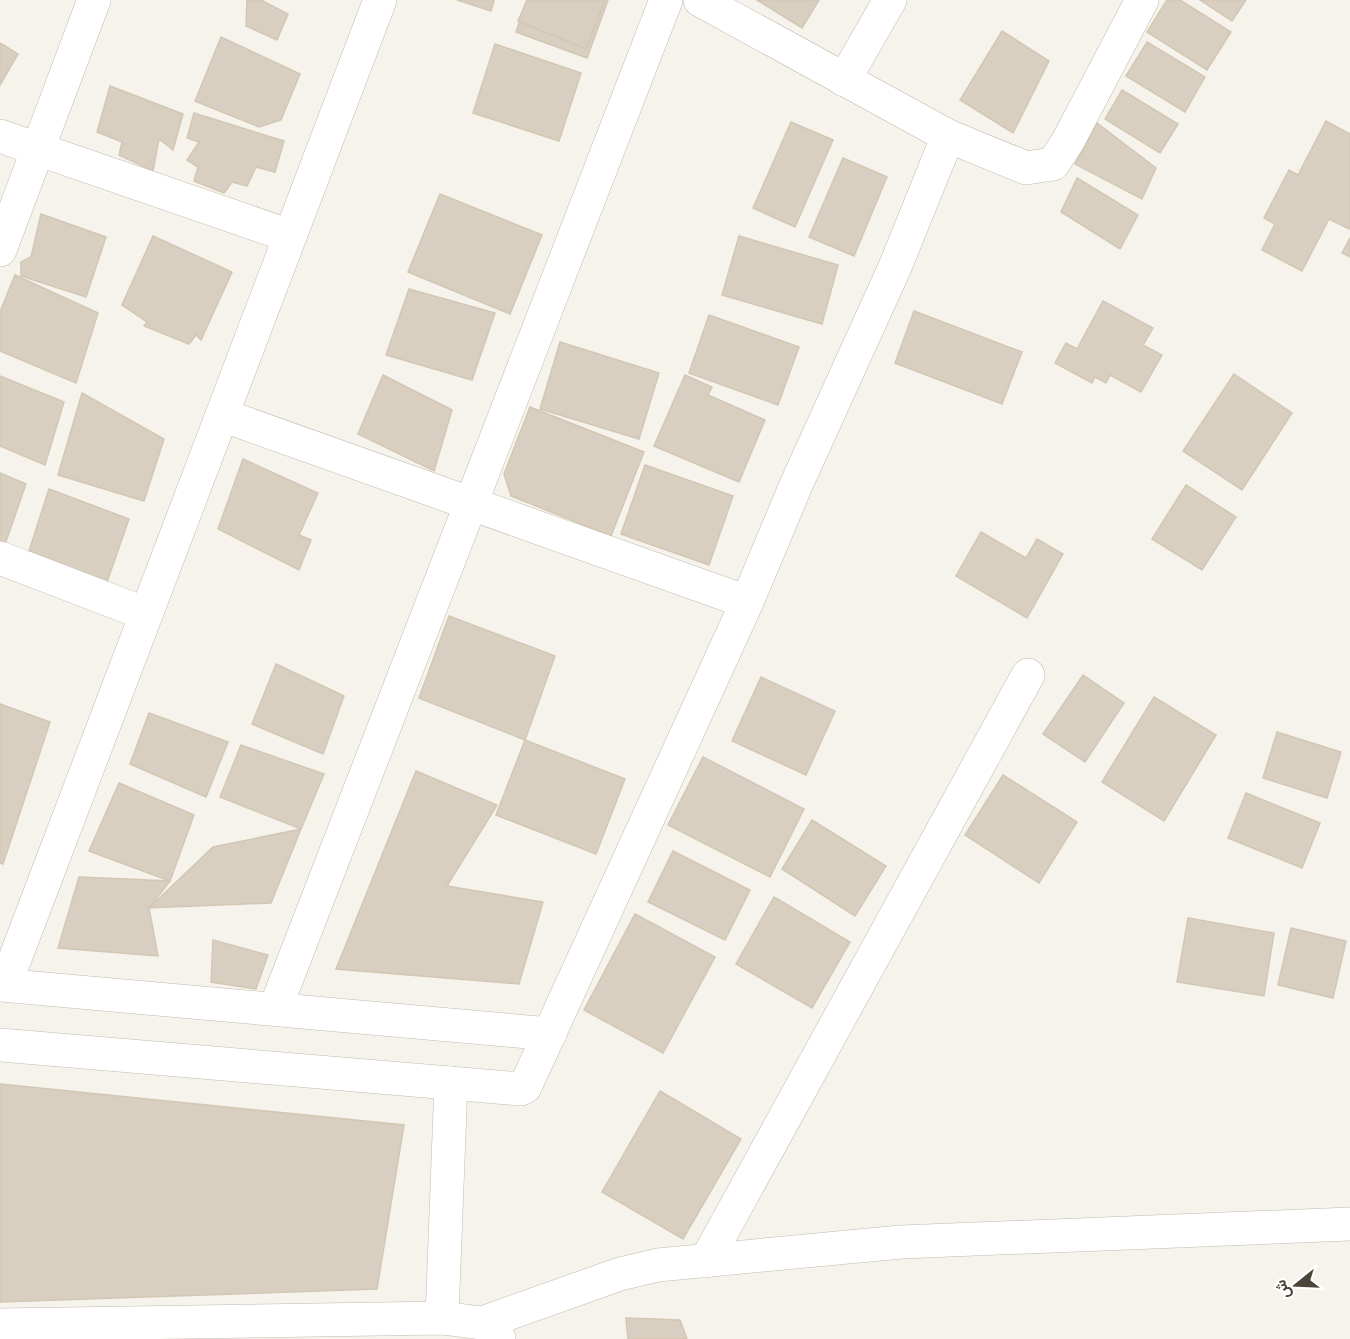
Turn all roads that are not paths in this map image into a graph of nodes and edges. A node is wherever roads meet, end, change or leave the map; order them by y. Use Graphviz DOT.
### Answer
graph roads {
  1 [pos="93,0"];
  2 [pos="380,0"];
  3 [pos="666,0"];
  4 [pos="700,0"];
  5 [pos="890,0"];
  6 [pos="1142,0"];
  7 [pos="844,80"];
  8 [pos="0,136"];
  9 [pos="948,136"];
  10 [pos="37,150"];
  11 [pos="290,236"];
  12 [pos="0,250"];
  13 [pos="222,415"];
  14 [pos="471,503"];
  15 [pos="0,558"];
  16 [pos="747,602"];
  17 [pos="146,614"];
  18 [pos="1028,675"];
  19 [pos="2,985"];
  20 [pos="275,1009"];
  21 [pos="550,1034"];
  22 [pos="0,1045"];
  23 [pos="451,1083"];
  24 [pos="1350,1224"];
  25 [pos="706,1261"];
  26 [pos="442,1318"];
  27 [pos="0,1325"];
  28 [pos="491,1331"];
  1 -- 10 [label="street"];
  2 -- 11 [label="street"];
  3 -- 14 [label="street"];
  4 -- 7 [label="street"];
  5 -- 7 [label="street"];
  6 -- 9 [label="street"];
  7 -- 9 [label="street"];
  8 -- 10 [label="street"];
  9 -- 16 [label="street"];
  10 -- 11 [label="street"];
  10 -- 12 [label="street"];
  11 -- 13 [label="street"];
  13 -- 14 [label="street"];
  13 -- 17 [label="street"];
  14 -- 16 [label="street"];
  14 -- 20 [label="street"];
  15 -- 17 [label="street"];
  16 -- 21 [label="street"];
  17 -- 19 [label="street"];
  18 -- 25 [label="street"];
  19 -- 20 [label="street"];
  20 -- 21 [label="street"];
  21 -- 23 [label="street"];
  22 -- 23 [label="street"];
  23 -- 26 [label="street"];
  24 -- 25 [label="street"];
  25 -- 28 [label="street"];
  26 -- 27 [label="street"];
  26 -- 28 [label="street"];
}
